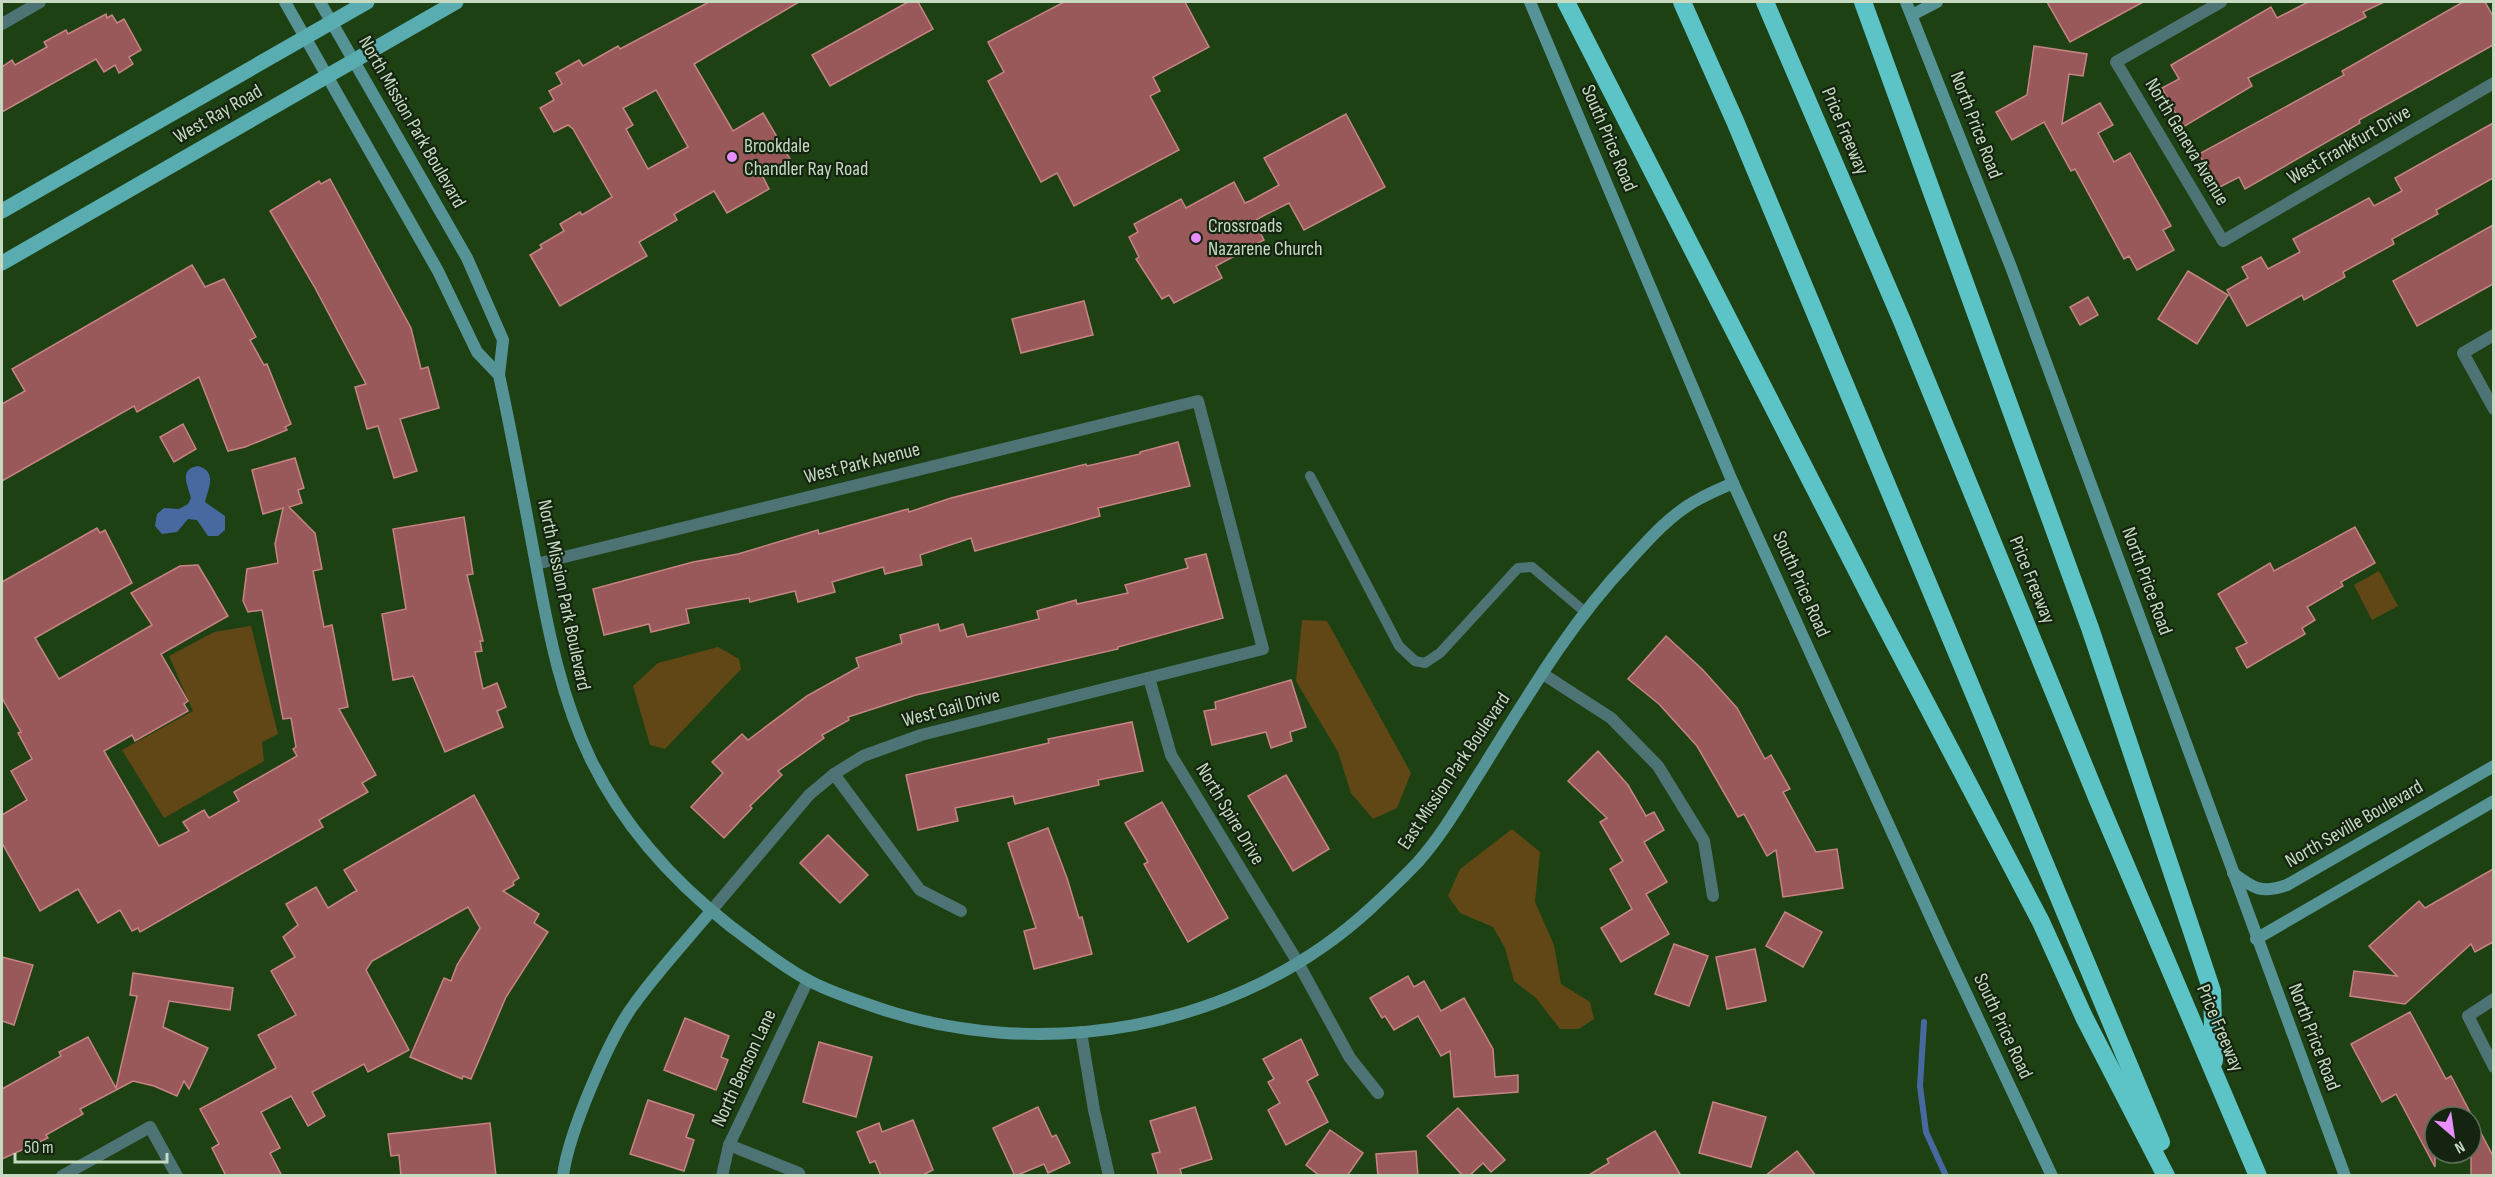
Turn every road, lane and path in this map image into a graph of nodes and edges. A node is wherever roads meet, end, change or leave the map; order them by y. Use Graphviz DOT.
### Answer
graph roads {
  1 [pos="40,2"];
  2 [pos="285,2"];
  3 [pos="320,2"];
  4 [pos="367,2"];
  5 [pos="456,2"];
  6 [pos="1530,2"];
  7 [pos="1566,2"];
  8 [pos="1682,2"];
  9 [pos="1765,2"];
  10 [pos="1863,2"];
  11 [pos="1906,2"];
  12 [pos="1936,2"];
  13 [pos="2221,2"];
  14 [pos="1912,15"];
  15 [pos="332,21"];
  16 [pos="2,24"];
  17 [pos="305,36"];
  18 [pos="354,61"];
  19 [pos="327,76"];
  20 [pos="2493,83"];
  21 [pos="2,211"];
  22 [pos="2223,241"];
  23 [pos="2,263"];
  24 [pos="2493,336"];
  25 [pos="499,375"];
  26 [pos="2493,409"];
  27 [pos="1311,476"];
  28 [pos="1733,483"];
  29 [pos="536,564"];
  30 [pos="1585,612"];
  31 [pos="1263,649"];
  32 [pos="1543,674"];
  33 [pos="1149,678"];
  34 [pos="2493,765"];
  35 [pos="834,774"];
  36 [pos="2493,801"];
  37 [pos="2232,873"];
  38 [pos="1713,896"];
  39 [pos="711,911"];
  40 [pos="961,911"];
  41 [pos="2256,939"];
  42 [pos="1297,962"];
  43 [pos="808,980"];
  44 [pos="2493,999"];
  45 [pos="1081,1032"];
  46 [pos="2493,1067"];
  47 [pos="2214,1072"];
  48 [pos="1378,1092"];
  49 [pos="729,1145"];
  50 [pos="800,1173"];
  51 [pos="62,1176"];
  52 [pos="177,1176"];
  53 [pos="563,1176"];
  54 [pos="722,1176"];
  55 [pos="1109,1176"];
  56 [pos="2052,1176"];
  57 [pos="2166,1176"];
  58 [pos="2174,1176"];
  59 [pos="2258,1176"];
  60 [pos="2345,1176"];
  1 -- 16 [label="street"];
  2 -- 17 [label="street"];
  3 -- 15 [label="street, North Mission Park Boulevard"];
  4 -- 15 [label="main road, West Ray Road"];
  5 -- 18 [label="main road, West Ray Road"];
  6 -- 28 [label="street, South Price Road"];
  7 -- 57 [label="highway"];
  8 -- 58 [label="highway"];
  9 -- 47 [label="highway, Price Freeway"];
  10 -- 47 [label="highway"];
  11 -- 14 [label="street, North Price Road"];
  12 -- 14 [label="street"];
  13 -- 22 [label="street, North Geneva Avenue"];
  14 -- 37 [label="street, North Price Road"];
  15 -- 17 [label="main road, West Ray Road"];
  15 -- 18 [label="street, North Mission Park Boulevard"];
  17 -- 19 [label="street"];
  17 -- 21 [label="main road, West Ray Road"];
  18 -- 19 [label="main road, West Ray Road"];
  18 -- 25 [label="street, North Mission Park Boulevard"];
  19 -- 23 [label="main road, West Ray Road"];
  19 -- 25 [label="street"];
  20 -- 22 [label="street, West Frankfurt Drive"];
  24 -- 26 [label="street"];
  25 -- 29 [label="street, North Mission Park Boulevard"];
  27 -- 30 [label="lane"];
  28 -- 30 [label="street, East Mission Park Boulevard"];
  28 -- 56 [label="street, South Price Road"];
  29 -- 31 [label="street, West Park Avenue"];
  29 -- 39 [label="street, North Mission Park Boulevard"];
  30 -- 32 [label="street, East Mission Park Boulevard"];
  31 -- 33 [label="street, West Gail Drive"];
  32 -- 38 [label="street"];
  32 -- 42 [label="street, East Mission Park Boulevard"];
  33 -- 35 [label="street, West Gail Drive"];
  33 -- 42 [label="street, North Spire Drive"];
  34 -- 37 [label="street, North Seville Boulevard"];
  35 -- 39 [label="street, West Gail Drive"];
  35 -- 40 [label="street"];
  36 -- 41 [label="street"];
  37 -- 41 [label="street, North Price Road"];
  39 -- 43 [label="street, North Mission Park Boulevard"];
  39 -- 53 [label="street"];
  41 -- 60 [label="street, North Price Road"];
  42 -- 45 [label="street, East Mission Park Boulevard"];
  42 -- 48 [label="street, North Spire Drive"];
  43 -- 45 [label="street, East Mission Park Boulevard"];
  43 -- 49 [label="street, North Benson Lane"];
  44 -- 46 [label="street"];
  45 -- 55 [label="street"];
  47 -- 59 [label="highway, Price Freeway"];
  49 -- 50 [label="street"];
  49 -- 54 [label="street, North Benson Lane"];
  51 -- 52 [label="street"];
}
